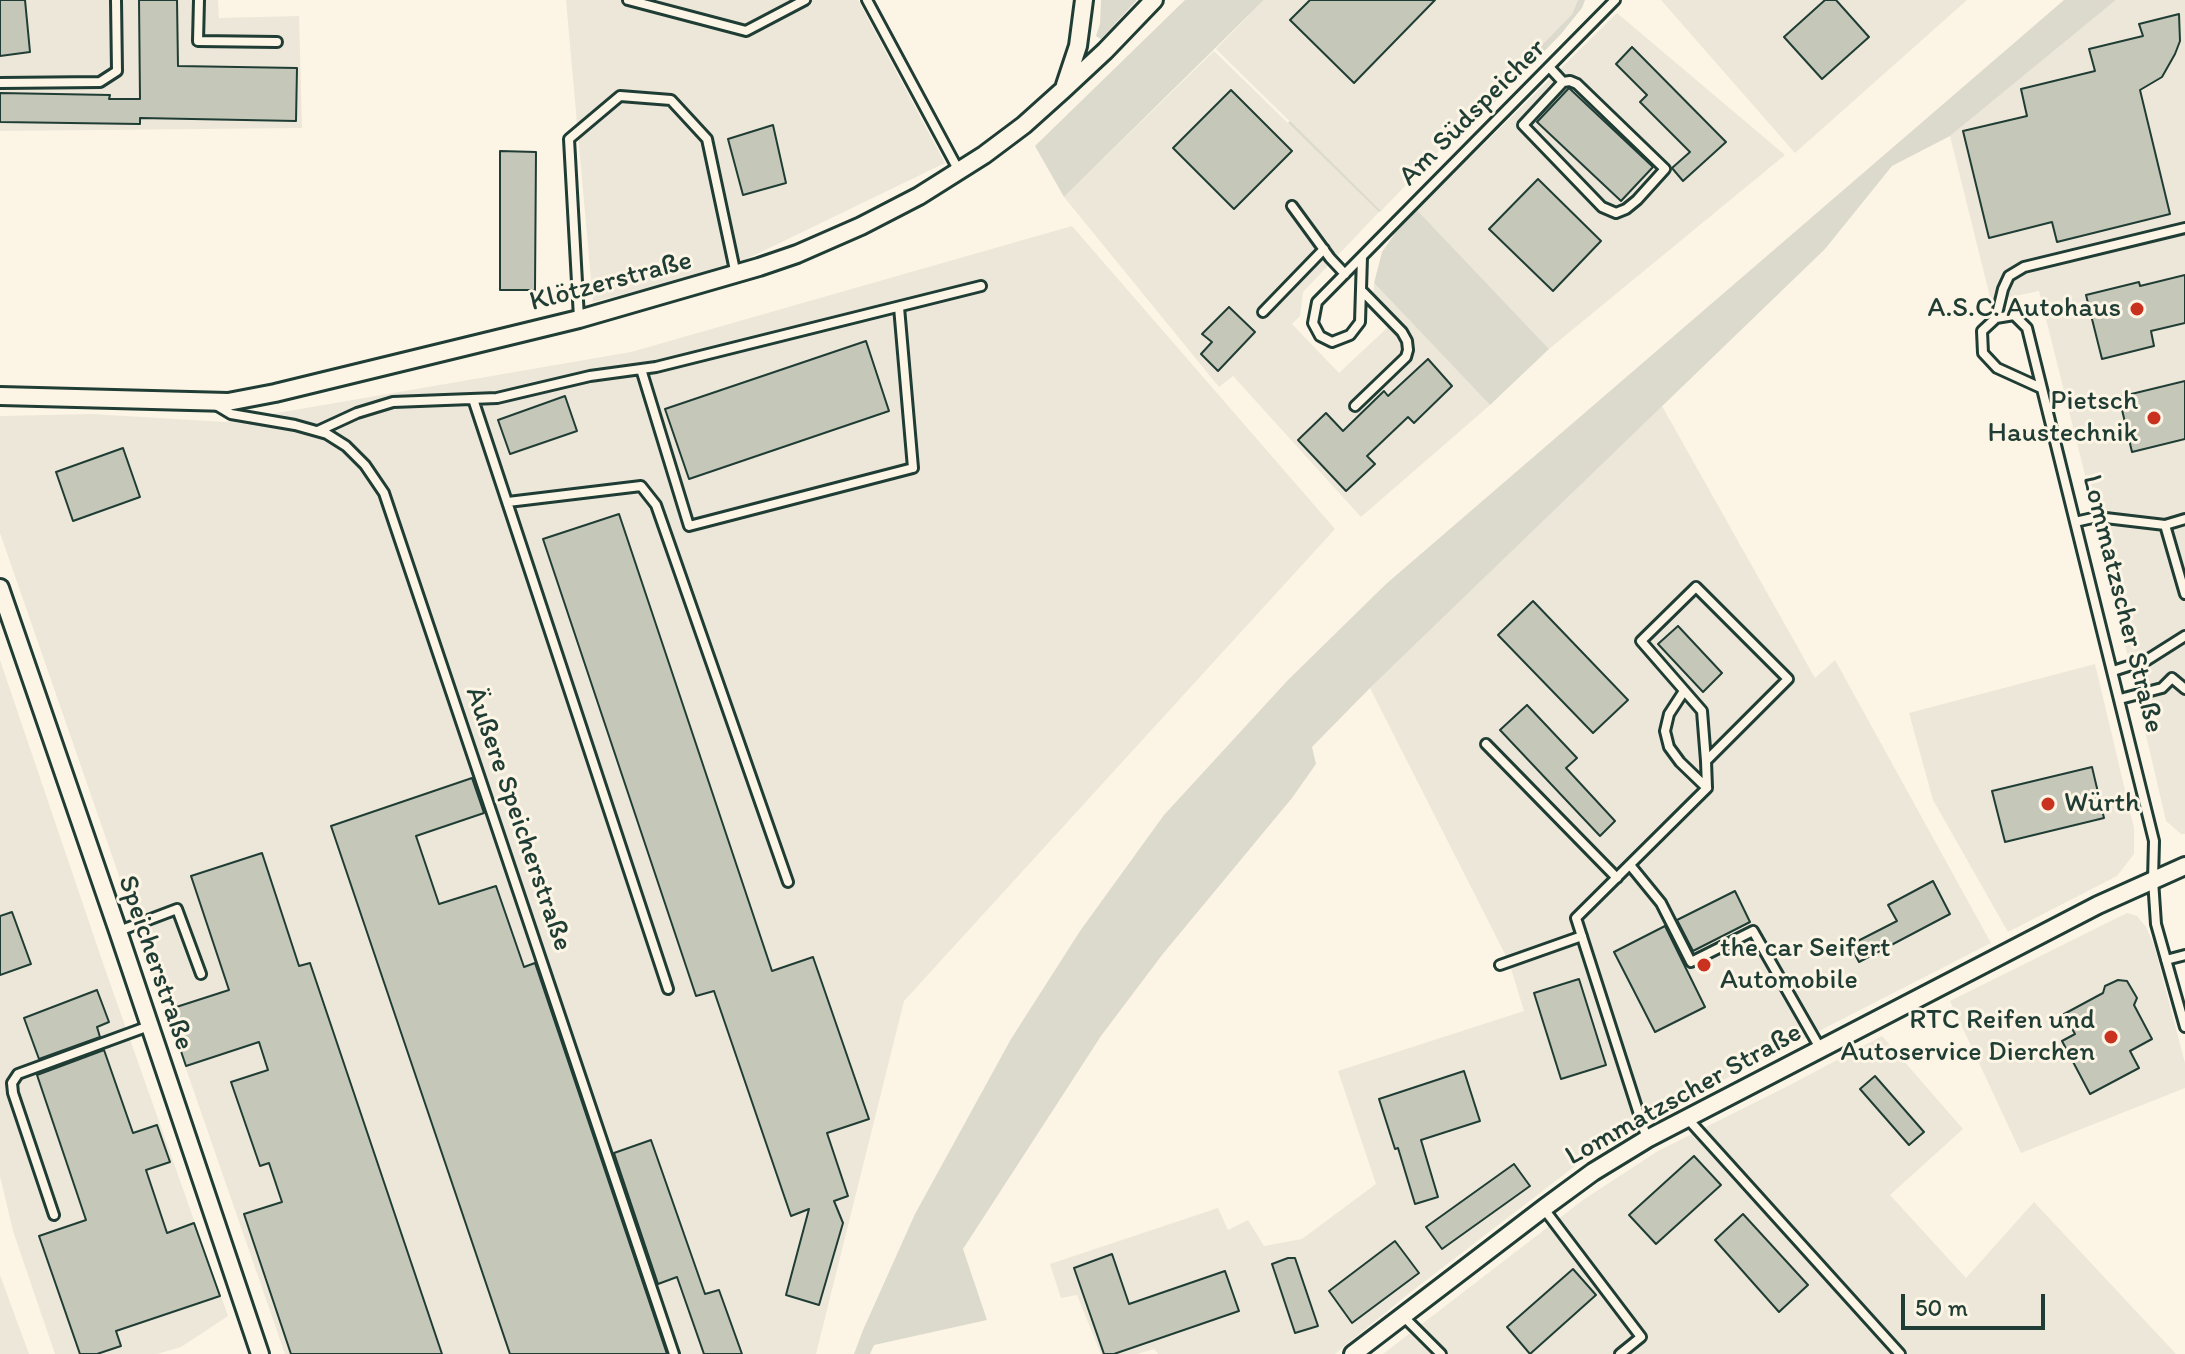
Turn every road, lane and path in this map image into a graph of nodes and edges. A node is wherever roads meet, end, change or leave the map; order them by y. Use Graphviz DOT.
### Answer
graph roads {
  1 [pos="116,0"];
  2 [pos="199,0"];
  3 [pos="628,0"];
  4 [pos="805,0"];
  5 [pos="867,0"];
  6 [pos="1084,0"];
  7 [pos="1154,0"];
  8 [pos="1615,0"];
  9 [pos="277,42"];
  10 [pos="1550,68"];
  11 [pos="1563,82"];
  12 [pos="0,83"];
  13 [pos="1063,90"];
  14 [pos="959,171"];
  15 [pos="1292,206"];
  16 [pos="2185,228"];
  17 [pos="1324,249"];
  18 [pos="1362,257"];
  19 [pos="1345,274"];
  20 [pos="736,275"];
  21 [pos="981,286"];
  22 [pos="1363,292"];
  23 [pos="899,307"];
  24 [pos="1263,312"];
  25 [pos="1996,318"];
  26 [pos="579,319"];
  27 [pos="641,369"];
  28 [pos="2041,388"];
  29 [pos="0,396"];
  30 [pos="473,399"];
  31 [pos="212,403"];
  32 [pos="1355,406"];
  33 [pos="317,431"];
  34 [pos="508,502"];
  35 [pos="2185,519"];
  36 [pos="2075,522"];
  37 [pos="2165,525"];
  38 [pos="0,588"];
  39 [pos="2185,594"];
  40 [pos="2185,636"];
  41 [pos="2113,671"];
  42 [pos="2185,689"];
  43 [pos="1684,691"];
  44 [pos="2120,699"];
  45 [pos="1486,744"];
  46 [pos="1706,761"];
  47 [pos="1707,788"];
  48 [pos="1630,865"];
  49 [pos="2185,866"];
  50 [pos="1617,878"];
  51 [pos="2153,880"];
  52 [pos="788,882"];
  53 [pos="118,931"];
  54 [pos="1582,936"];
  55 [pos="2185,955"];
  56 [pos="2166,960"];
  57 [pos="1500,965"];
  58 [pos="201,974"];
  59 [pos="668,989"];
  60 [pos="149,1026"];
  61 [pos="2185,1027"];
  62 [pos="1820,1048"];
  63 [pos="1687,1117"];
  64 [pos="1647,1139"];
  65 [pos="1544,1208"];
  66 [pos="54,1215"];
  67 [pos="1402,1315"];
  68 [pos="1435,1352"];
  69 [pos="260,1354"];
  70 [pos="674,1354"];
  71 [pos="1353,1354"];
  72 [pos="1620,1354"];
  73 [pos="1900,1354"];
  1 -- 12 [label="lane"];
  2 -- 9 [label="lane"];
  3 -- 4 [label="lane"];
  5 -- 14 [label="lane"];
  6 -- 13 [label="street"];
  7 -- 13 [label="street, Klötzerstraße"];
  8 -- 10 [label="lane, Am Südspeicher"];
  10 -- 11 [label="lane"];
  10 -- 18 [label="lane, Am Südspeicher"];
  11 -- 11 [label="lane"];
  13 -- 14 [label="street, Klötzerstraße"];
  14 -- 20 [label="street, Klötzerstraße"];
  15 -- 17 [label="lane"];
  16 -- 25 [label="lane"];
  17 -- 19 [label="lane"];
  17 -- 24 [label="lane"];
  18 -- 19 [label="lane, Am Südspeicher"];
  18 -- 22 [label="lane, Am Südspeicher"];
  19 -- 22 [label="lane, Am Südspeicher"];
  20 -- 26 [label="street, Klötzerstraße"];
  20 -- 26 [label="lane"];
  21 -- 23 [label="lane"];
  22 -- 32 [label="lane"];
  23 -- 27 [label="lane"];
  23 -- 27 [label="lane"];
  25 -- 28 [label="lane, Lommatzscher Straße"];
  25 -- 28 [label="lane"];
  26 -- 31 [label="street, Klötzerstraße"];
  27 -- 30 [label="lane"];
  28 -- 36 [label="lane, Lommatzscher Straße"];
  29 -- 31 [label="street, Klötzerstraße"];
  30 -- 33 [label="lane"];
  30 -- 34 [label="lane"];
  31 -- 33 [label="lane, Äußere Speicherstraße"];
  33 -- 70 [label="lane, Äußere Speicherstraße"];
  34 -- 52 [label="lane"];
  34 -- 59 [label="lane"];
  35 -- 37 [label="lane"];
  36 -- 37 [label="lane"];
  36 -- 41 [label="lane, Lommatzscher Straße"];
  37 -- 39 [label="lane"];
  38 -- 53 [label="street, Speicherstraße"];
  40 -- 41 [label="lane"];
  41 -- 44 [label="lane, Lommatzscher Straße"];
  42 -- 44 [label="lane"];
  43 -- 46 [label="lane"];
  43 -- 46 [label="lane"];
  43 -- 47 [label="lane"];
  44 -- 51 [label="lane, Lommatzscher Straße"];
  45 -- 50 [label="lane"];
  46 -- 47 [label="lane"];
  47 -- 48 [label="lane"];
  48 -- 50 [label="lane"];
  48 -- 62 [label="lane"];
  49 -- 51 [label="street, Lommatzscher Straße"];
  50 -- 54 [label="lane"];
  51 -- 56 [label="lane"];
  51 -- 62 [label="street, Lommatzscher Straße"];
  53 -- 58 [label="lane"];
  53 -- 60 [label="street, Speicherstraße"];
  54 -- 57 [label="lane"];
  54 -- 64 [label="lane"];
  55 -- 56 [label="lane"];
  56 -- 61 [label="lane"];
  60 -- 66 [label="lane"];
  60 -- 69 [label="street, Speicherstraße"];
  62 -- 63 [label="street, Lommatzscher Straße"];
  63 -- 64 [label="street, Lommatzscher Straße"];
  63 -- 73 [label="lane"];
  64 -- 65 [label="street, Lommatzscher Straße"];
  65 -- 67 [label="street, Lommatzscher Straße"];
  65 -- 72 [label="lane"];
  67 -- 68 [label="lane"];
  67 -- 71 [label="street, Lommatzscher Straße"];
}
